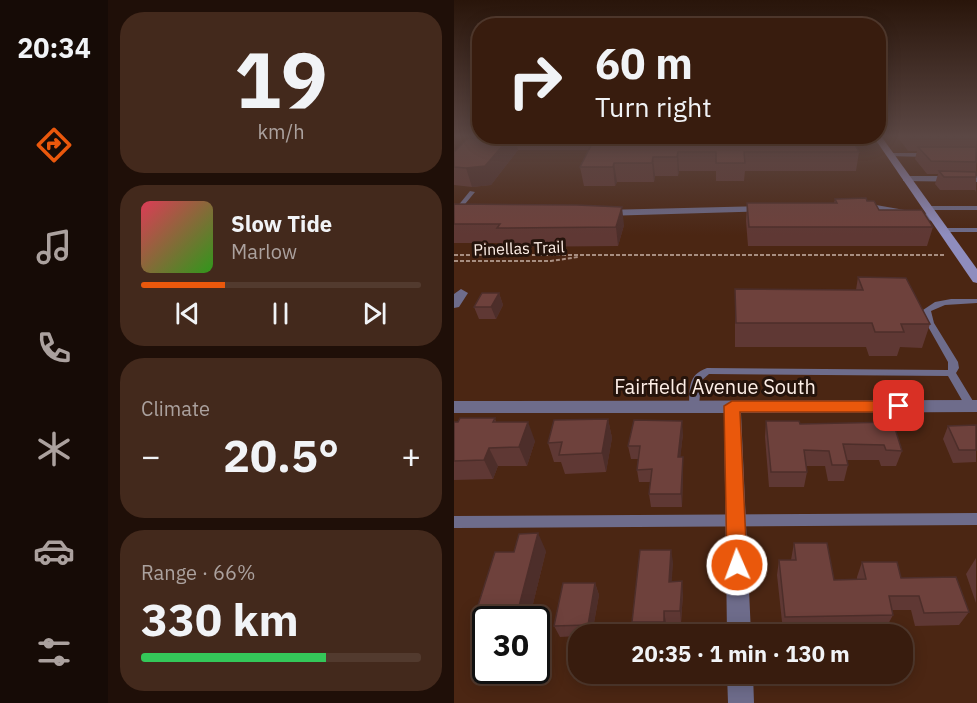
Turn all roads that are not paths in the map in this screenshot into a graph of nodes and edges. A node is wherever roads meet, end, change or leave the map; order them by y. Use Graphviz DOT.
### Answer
graph roads {
  1 [pos="899,169"];
  2 [pos="906,179"];
  3 [pos="976,179"];
  4 [pos="472,192"];
  5 [pos="846,205"];
  6 [pos="461,208"];
  7 [pos="780,208"];
  8 [pos="926,208"];
  9 [pos="976,208"];
  10 [pos="587,213"];
  11 [pos="933,218"];
  12 [pos="941,230"];
  13 [pos="976,230"];
  14 [pos="976,279"];
  15 [pos="976,301"];
  16 [pos="951,373"];
  17 [pos="694,406"];
  18 [pos="732,406"];
  19 [pos="974,406"];
  20 [pos="454,407"];
  21 [pos="735,519"];
  22 [pos="976,519"];
  23 [pos="454,522"];
  24 [pos="739,624"];
  25 [pos="740,684"];
  26 [pos="740,703"];
  1 -- 2 [label="street"];
  2 -- 3 [label="street"];
  2 -- 8 [label="street"];
  4 -- 6 [label="lane"];
  5 -- 11 [label="street"];
  7 -- 10 [label="street"];
  8 -- 9 [label="lane"];
  8 -- 11 [label="street"];
  11 -- 12 [label="street"];
  12 -- 13 [label="lane"];
  12 -- 14 [label="street"];
  15 -- 16 [label="lane"];
  16 -- 17 [label="lane"];
  16 -- 19 [label="lane"];
  17 -- 18 [label="street, Fairfield Avenue South"];
  17 -- 20 [label="street, Fairfield Avenue South"];
  18 -- 19 [label="street, Fairfield Avenue South"];
  18 -- 21 [label="street"];
  21 -- 22 [label="lane"];
  21 -- 23 [label="lane"];
  21 -- 24 [label="street"];
  25 -- 26 [label="street"];
}
